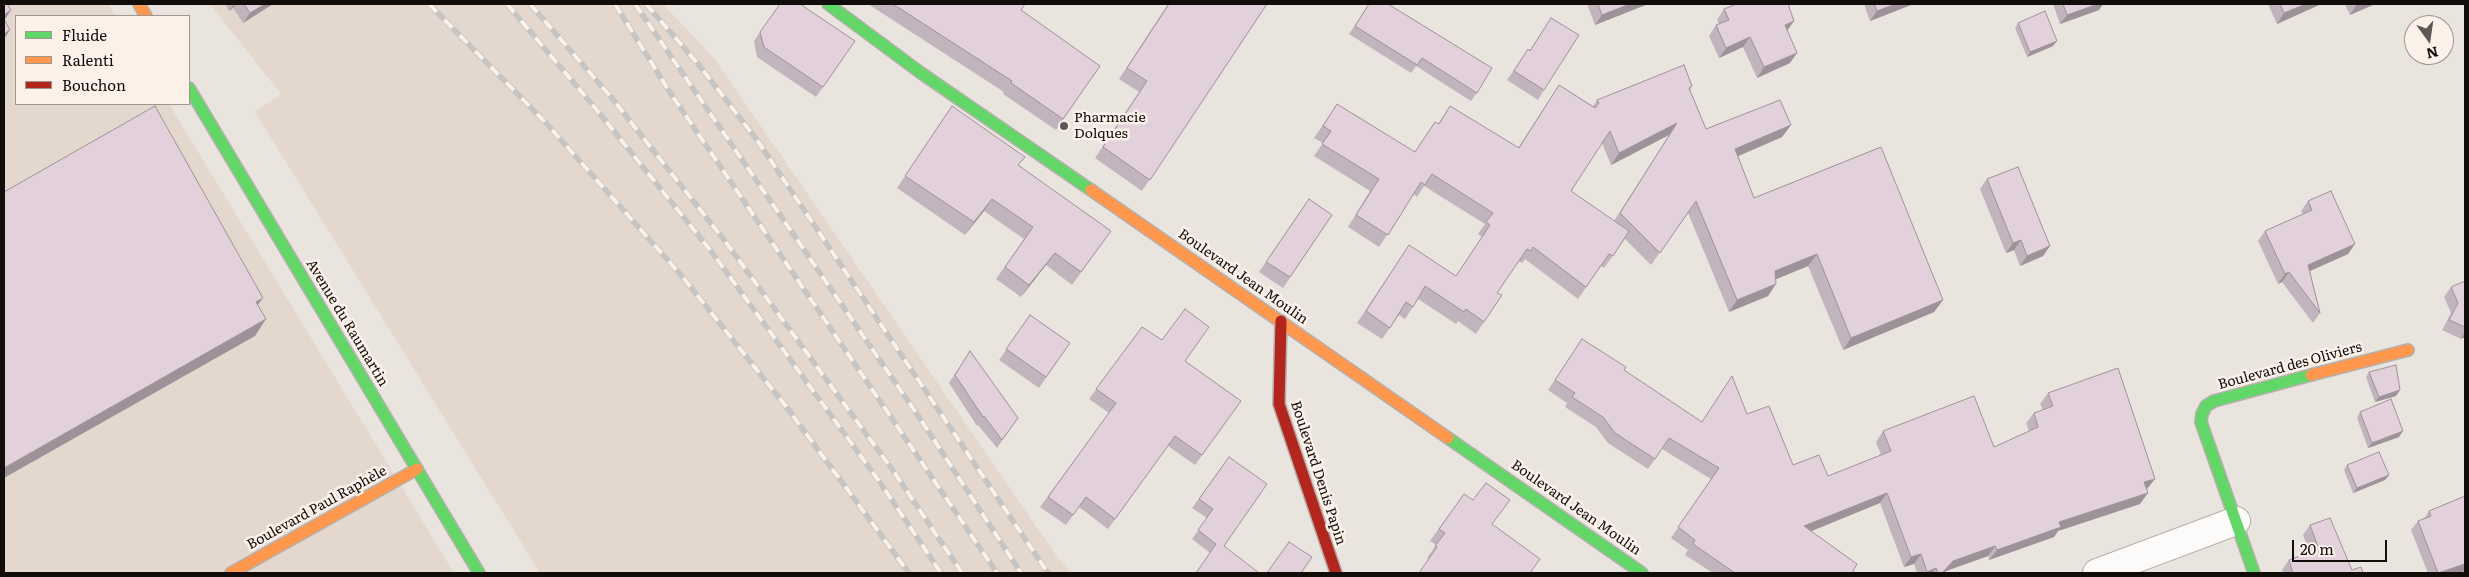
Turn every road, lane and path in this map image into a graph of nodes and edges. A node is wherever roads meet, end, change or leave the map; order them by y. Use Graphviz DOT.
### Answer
graph roads {
  1 [pos="139,4"];
  2 [pos="828,4"];
  3 [pos="145,15"];
  4 [pos="190,90"];
  5 [pos="1281,320"];
  6 [pos="2408,350"];
  7 [pos="417,469"];
  8 [pos="2236,521"];
  9 [pos="231,573"];
  10 [pos="479,573"];
  11 [pos="1336,573"];
  12 [pos="1642,573"];
  13 [pos="2096,573"];
  14 [pos="2254,573"];
  1 -- 3 [label="street"];
  2 -- 5 [label="street, Boulevard Jean Moulin"];
  4 -- 7 [label="street, Avenue du Raumartin"];
  5 -- 11 [label="street, Boulevard Denis Papin"];
  5 -- 12 [label="street, Boulevard Jean Moulin"];
  6 -- 8 [label="street, Boulevard des Oliviers"];
  7 -- 9 [label="street, Boulevard Paul Raphèle"];
  7 -- 10 [label="street, Avenue du Raumartin"];
  8 -- 13 [label="street"];
  8 -- 14 [label="street, Boulevard des Oliviers"];
}
